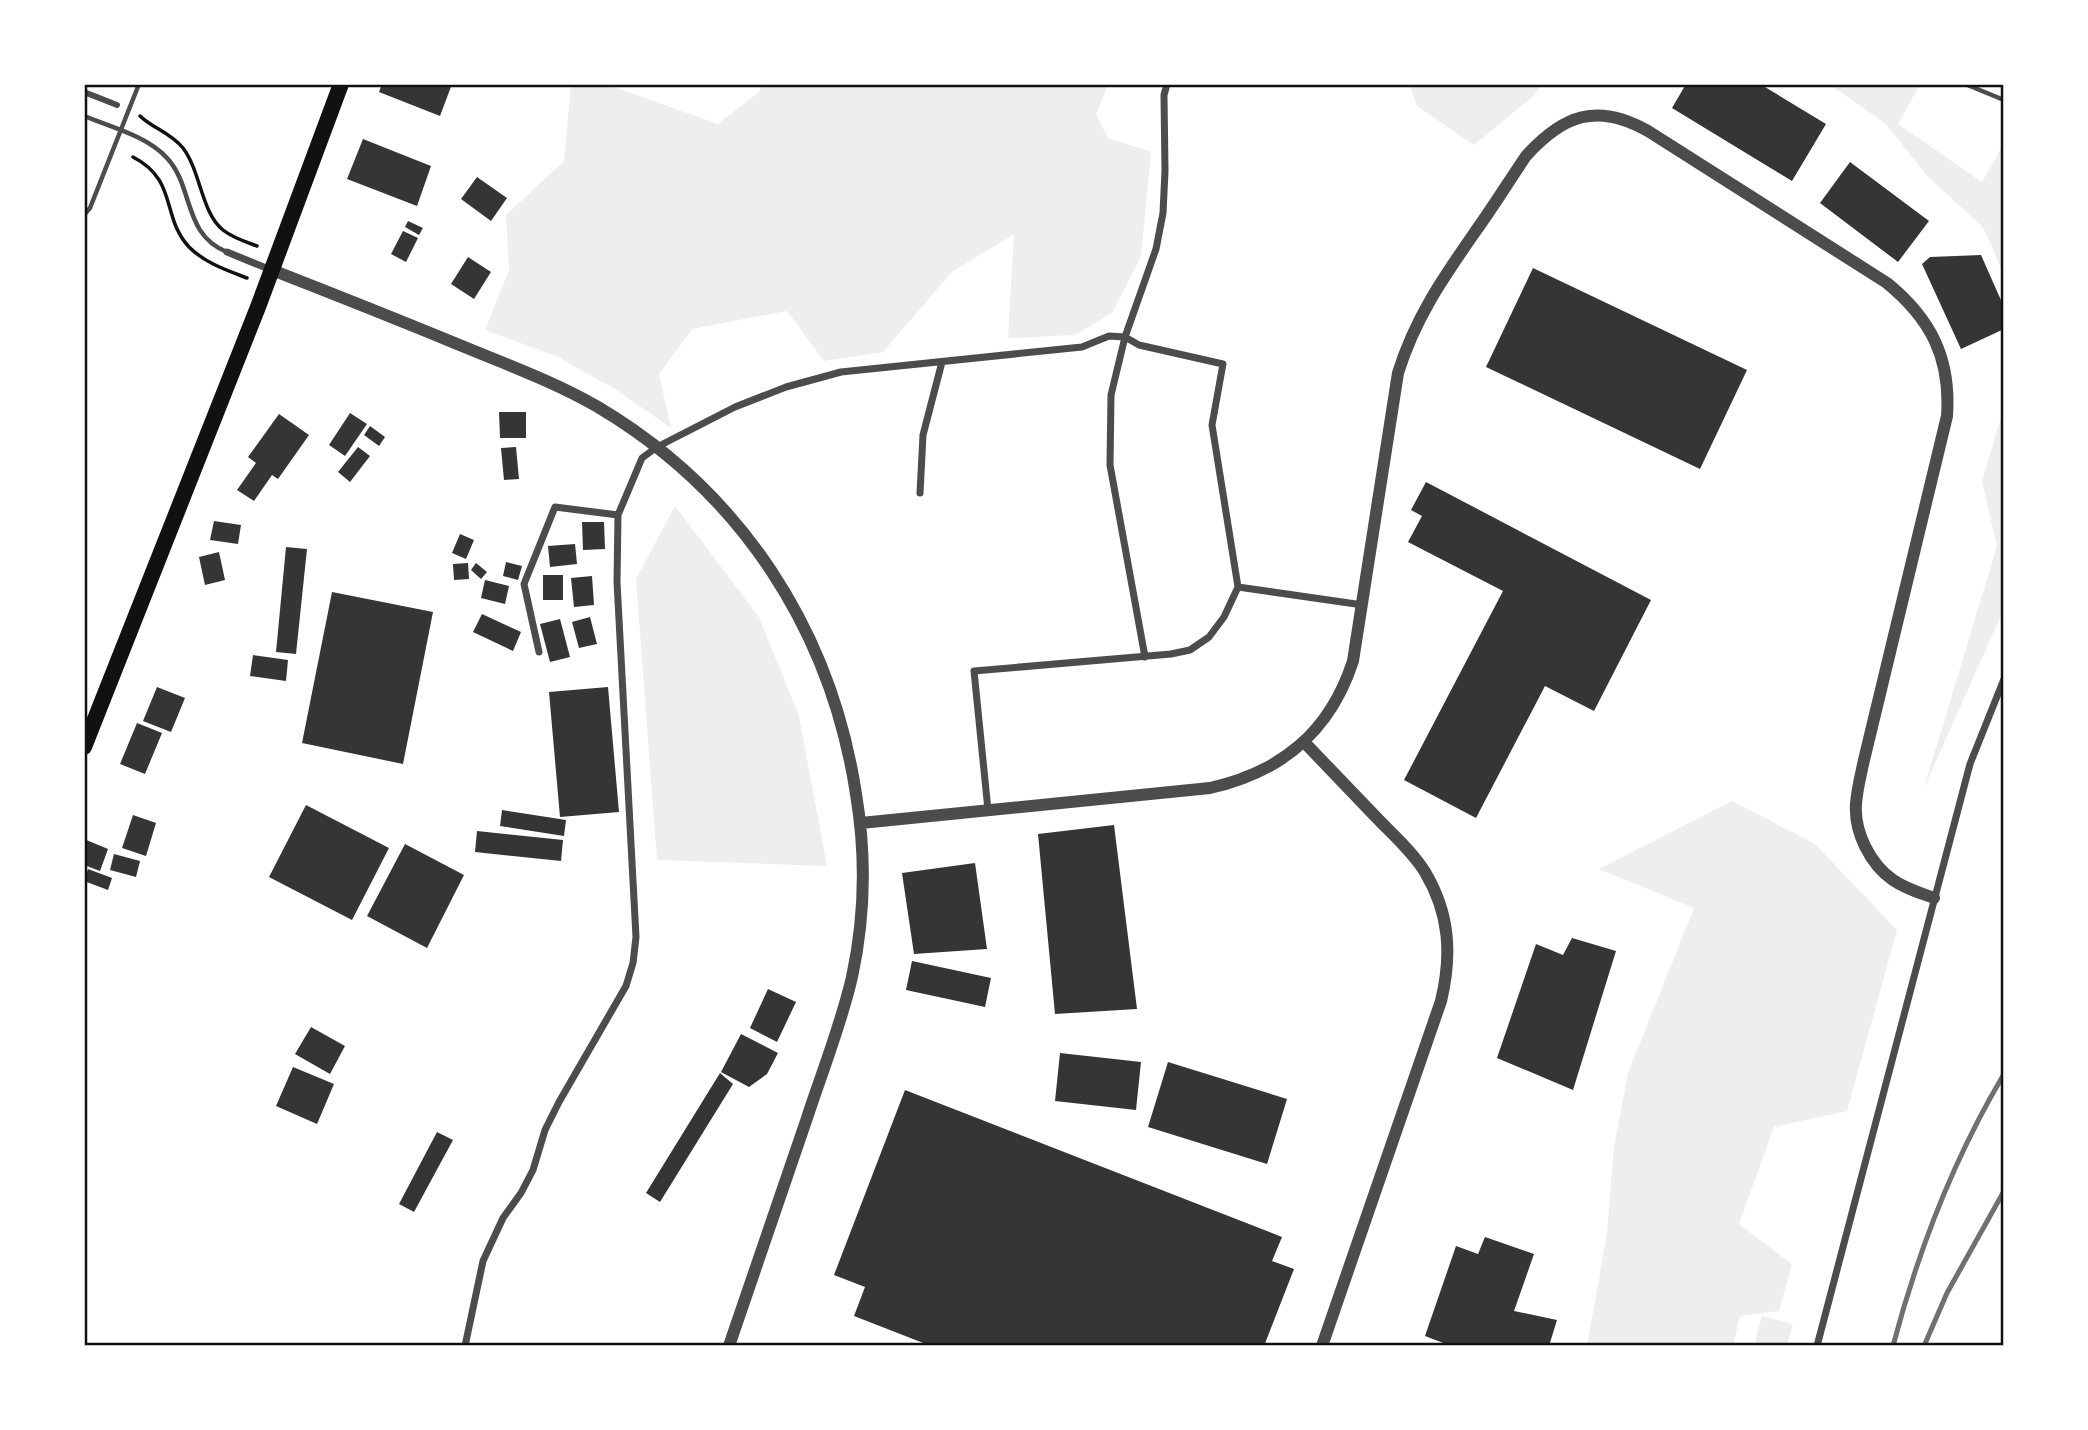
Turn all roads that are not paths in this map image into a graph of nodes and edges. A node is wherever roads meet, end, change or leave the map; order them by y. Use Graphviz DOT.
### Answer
graph roads {
  1 [pos="139,84"];
  2 [pos="341,84"];
  3 [pos="1167,84"];
  4 [pos="1965,84"];
  5 [pos="84,92"];
  6 [pos="2004,100"];
  7 [pos="117,105"];
  8 [pos="84,116"];
  9 [pos="120,131"];
  10 [pos="84,215"];
  11 [pos="227,252"];
  12 [pos="272,270"];
  13 [pos="1125,337"];
  14 [pos="942,362"];
  15 [pos="657,447"];
  16 [pos="920,494"];
  17 [pos="618,515"];
  18 [pos="1238,587"];
  19 [pos="1363,605"];
  20 [pos="539,652"];
  21 [pos="1145,657"];
  22 [pos="2004,678"];
  23 [pos="1305,743"];
  24 [pos="84,747"];
  25 [pos="988,810"];
  26 [pos="861,823"];
  27 [pos="1934,898"];
  28 [pos="466,1346"];
  29 [pos="729,1346"];
  30 [pos="1322,1346"];
  31 [pos="1817,1346"];
  1 -- 9 [label="lane"];
  2 -- 12 [label="highway"];
  3 -- 13 [label="street"];
  4 -- 6 [label="lane"];
  5 -- 7 [label="street"];
  8 -- 9 [label="lane"];
  9 -- 10 [label="lane"];
  9 -- 11 [label="lane"];
  11 -- 12 [label="street"];
  12 -- 15 [label="street"];
  12 -- 24 [label="highway"];
  13 -- 14 [label="street"];
  13 -- 18 [label="street"];
  13 -- 21 [label="street"];
  14 -- 15 [label="street"];
  14 -- 16 [label="street"];
  15 -- 17 [label="street"];
  15 -- 26 [label="street"];
  17 -- 20 [label="street"];
  17 -- 28 [label="street"];
  18 -- 19 [label="street"];
  18 -- 21 [label="street"];
  19 -- 23 [label="street"];
  19 -- 27 [label="street"];
  21 -- 25 [label="street"];
  22 -- 27 [label="street"];
  23 -- 25 [label="street"];
  23 -- 30 [label="street"];
  25 -- 26 [label="street"];
  26 -- 29 [label="street"];
  27 -- 31 [label="street"];
}
